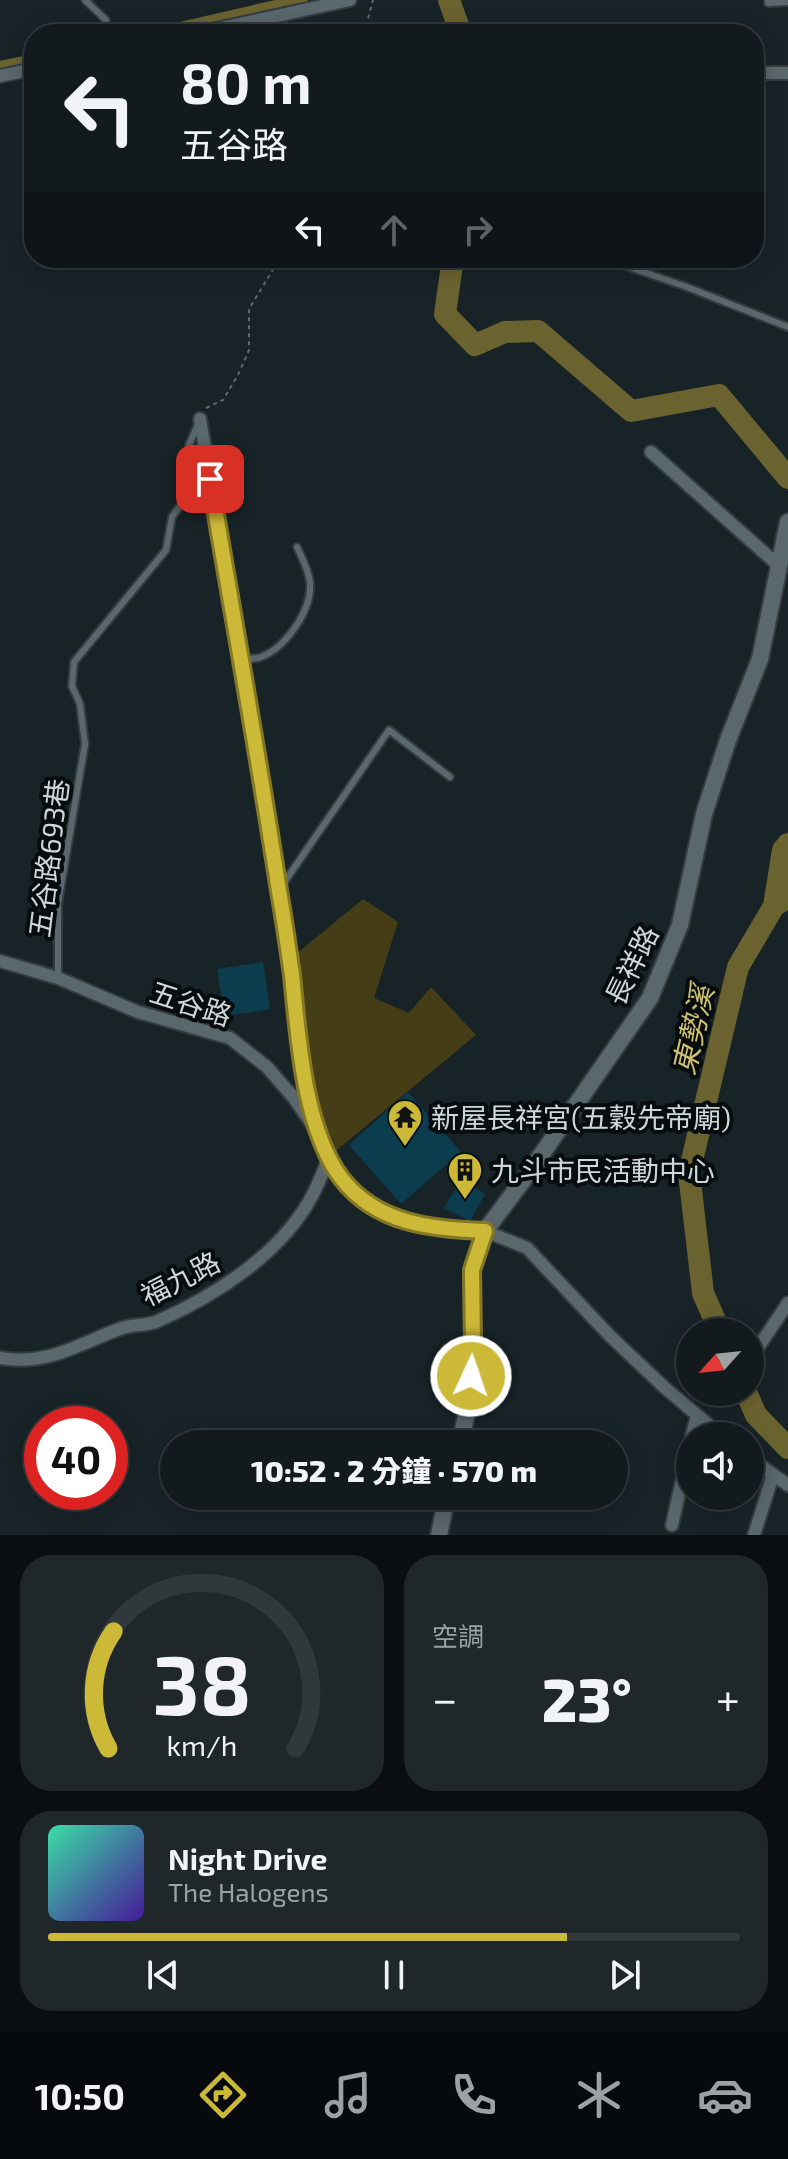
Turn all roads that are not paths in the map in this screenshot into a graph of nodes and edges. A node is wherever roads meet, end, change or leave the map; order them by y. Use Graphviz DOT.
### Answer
graph roads {
  1 [pos="85,0"];
  2 [pos="350,0"];
  3 [pos="768,0"];
  4 [pos="788,2"];
  5 [pos="106,20"];
  6 [pos="239,24"];
  7 [pos="24,71"];
  8 [pos="764,73"];
  9 [pos="788,73"];
  10 [pos="0,76"];
  11 [pos="632,268"];
  12 [pos="788,327"];
  13 [pos="200,419"];
  14 [pos="651,452"];
  15 [pos="788,522"];
  16 [pos="297,547"];
  17 [pos="778,565"];
  18 [pos="239,658"];
  19 [pos="450,777"];
  20 [pos="279,890"];
  21 [pos="0,961"];
  22 [pos="58,978"];
  23 [pos="316,1130"];
  24 [pos="329,1157"];
  25 [pos="485,1231"];
  26 [pos="788,1303"];
  27 [pos="764,1339"];
  28 [pos="0,1358"];
  29 [pos="697,1415"];
  30 [pos="695,1422"];
  31 [pos="705,1422"];
  32 [pos="463,1430"];
  33 [pos="764,1468"];
  34 [pos="773,1475"];
  35 [pos="788,1485"];
  36 [pos="676,1507"];
  37 [pos="444,1510"];
  38 [pos="672,1525"];
  39 [pos="439,1535"];
  40 [pos="754,1535"];
  1 -- 5 [label="lane"];
  2 -- 6 [label="street"];
  3 -- 4 [label="lane"];
  7 -- 10 [label="street"];
  8 -- 9 [label="street"];
  11 -- 12 [label="lane"];
  13 -- 18 [label="street"];
  13 -- 22 [label="lane, 五谷路693巷"];
  14 -- 17 [label="street"];
  15 -- 17 [label="street, 長祥路"];
  16 -- 18 [label="lane"];
  17 -- 25 [label="street, 長祥路"];
  18 -- 20 [label="street"];
  19 -- 20 [label="lane"];
  20 -- 23 [label="street"];
  21 -- 22 [label="street, 五谷路"];
  22 -- 23 [label="street, 五谷路"];
  23 -- 24 [label="street, 五谷路"];
  24 -- 25 [label="street, 五谷路"];
  24 -- 28 [label="street, 福九路"];
  25 -- 29 [label="street, 五谷路"];
  25 -- 32 [label="street, 長祥路"];
  26 -- 27 [label="street"];
  29 -- 30 [label="street"];
  29 -- 31 [label="street, 五谷路"];
  33 -- 34 [label="street"];
  34 -- 35 [label="street"];
  34 -- 40 [label="street"];
  36 -- 38 [label="street"];
  37 -- 39 [label="street"];
}
